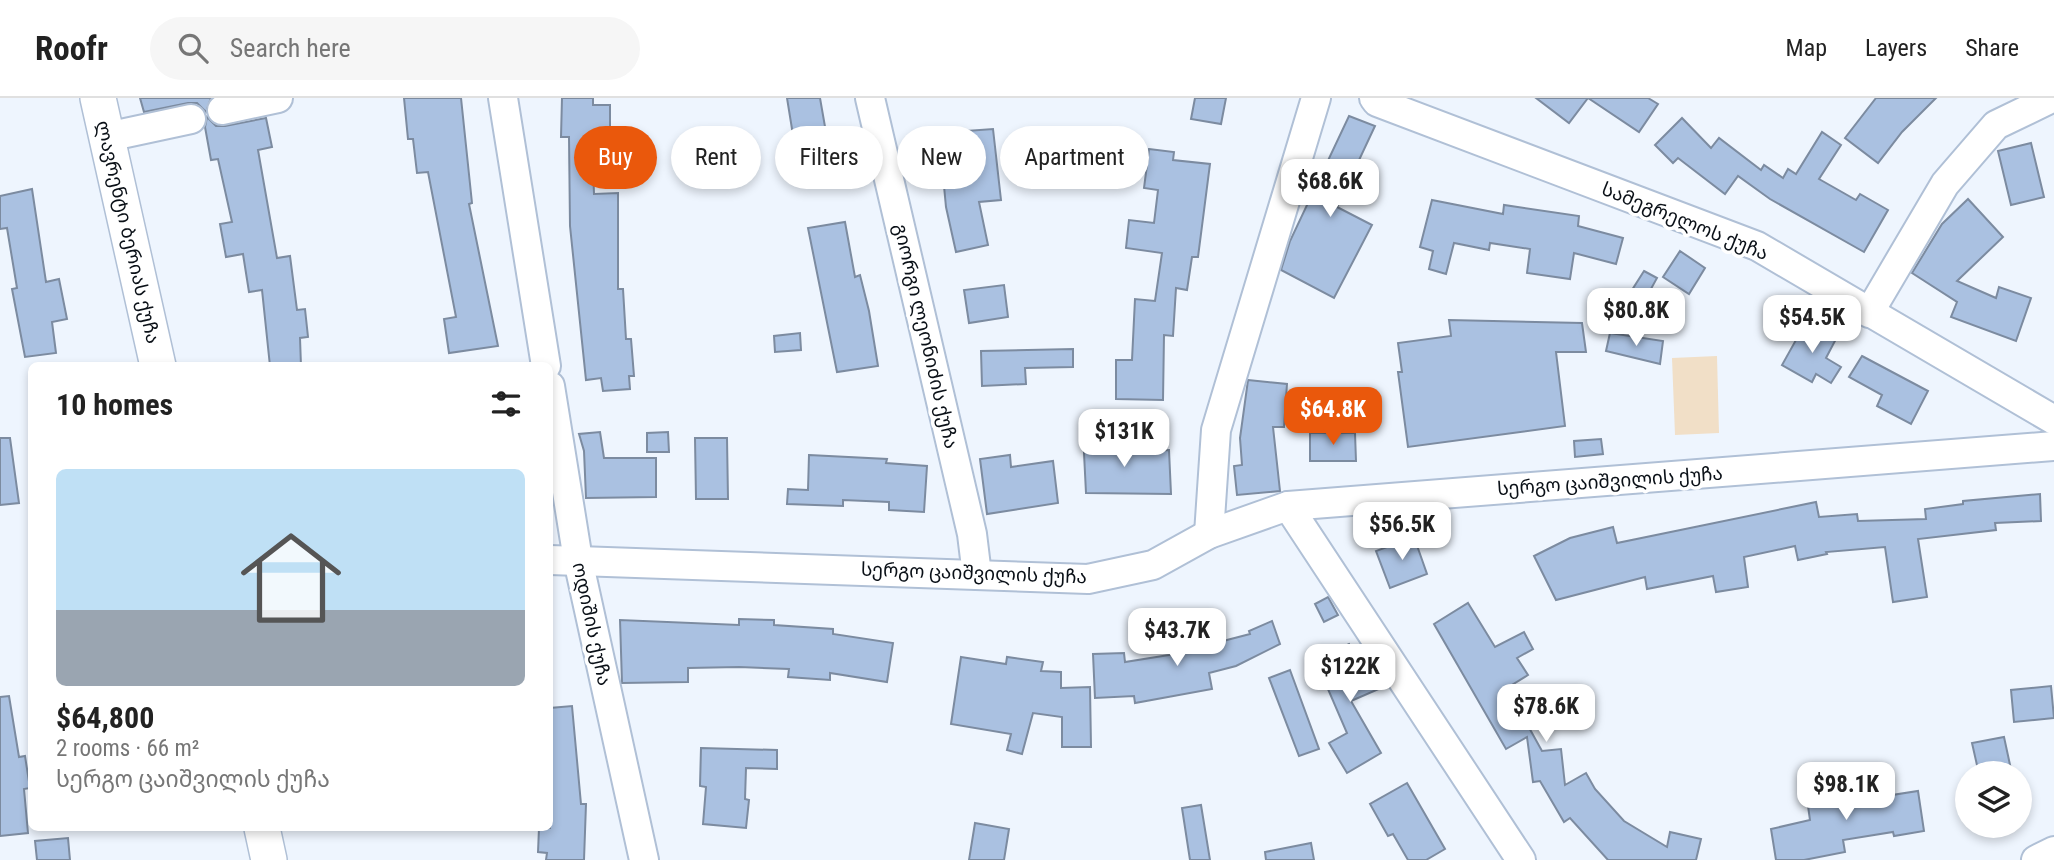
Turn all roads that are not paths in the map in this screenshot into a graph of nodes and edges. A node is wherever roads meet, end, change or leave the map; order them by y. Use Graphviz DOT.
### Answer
graph roads {
  1 [pos="99,98"];
  2 [pos="278,98"];
  3 [pos="503,98"];
  4 [pos="870,98"];
  5 [pos="1316,98"];
  6 [pos="1374,98"];
  7 [pos="2052,98"];
  8 [pos="222,110"];
  9 [pos="191,119"];
  10 [pos="107,137"];
  11 [pos="1869,313"];
  12 [pos="157,362"];
  13 [pos="545,362"];
  14 [pos="553,405"];
  15 [pos="2054,420"];
  16 [pos="2054,446"];
  17 [pos="1288,506"];
  18 [pos="1209,534"];
  19 [pos="553,560"];
  20 [pos="578,560"];
  21 [pos="977,575"];
  22 [pos="262,831"];
  23 [pos="2054,851"];
  24 [pos="269,860"];
  25 [pos="644,860"];
  26 [pos="1521,860"];
  27 [pos="2036,860"];
  1 -- 10 [label="main road, ლავრენტი ბერიას ქუჩა"];
  2 -- 8 [label="street"];
  3 -- 13 [label="street"];
  4 -- 21 [label="street, გიორგი ლეონიძის ქუჩა"];
  5 -- 18 [label="street"];
  6 -- 11 [label="street, სამეგრელოს ქუჩა"];
  7 -- 11 [label="street"];
  9 -- 10 [label="street"];
  10 -- 12 [label="main road, ლავრენტი ბერიას ქუჩა"];
  11 -- 15 [label="street, სამეგრელოს ქუჩა"];
  14 -- 20 [label="street, ოდიშის ქუჩა"];
  16 -- 17 [label="street, სერგო ცაიშვილის ქუჩა"];
  17 -- 18 [label="street, სერგო ცაიშვილის ქუჩა"];
  17 -- 26 [label="street"];
  18 -- 21 [label="street, სერგო ცაიშვილის ქუჩა"];
  19 -- 20 [label="street, სერგო ცაიშვილის ქუჩა"];
  20 -- 21 [label="street, სერგო ცაიშვილის ქუჩა"];
  20 -- 25 [label="street, ოდიშის ქუჩა"];
  22 -- 24 [label="main road"];
  23 -- 27 [label="street"];
}
